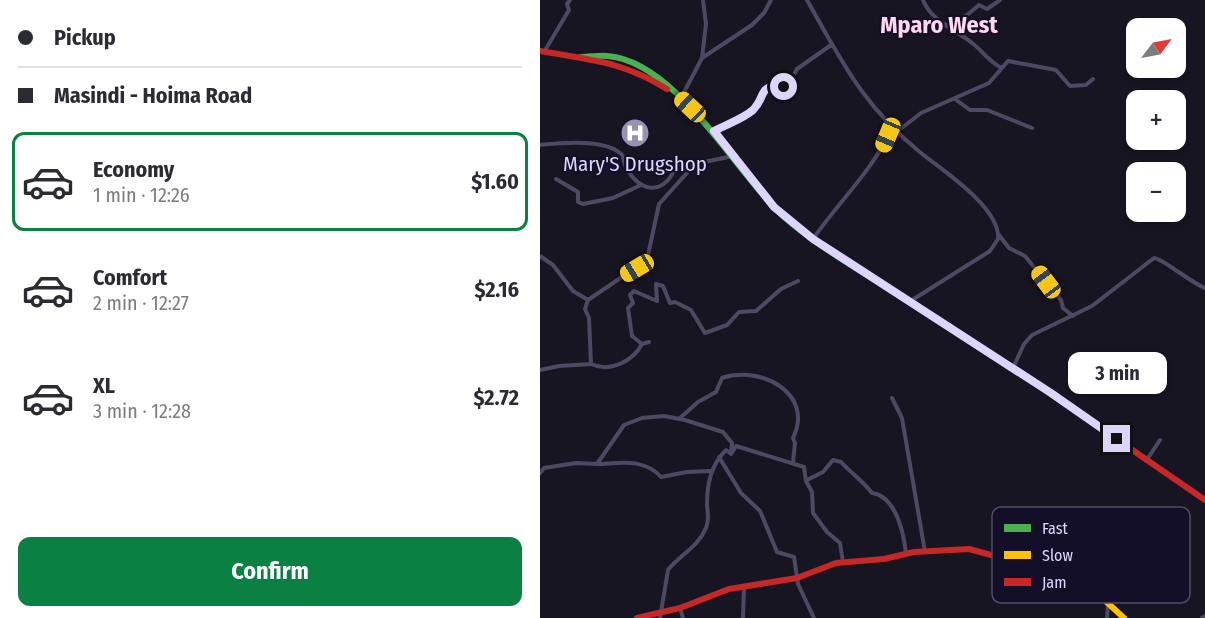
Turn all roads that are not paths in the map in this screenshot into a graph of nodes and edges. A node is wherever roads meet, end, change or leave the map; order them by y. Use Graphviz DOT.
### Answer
graph roads {
  1 [pos="570,0"];
  2 [pos="703,0"];
  3 [pos="771,0"];
  4 [pos="807,0"];
  5 [pos="923,0"];
  6 [pos="1000,0"];
  7 [pos="944,26"];
  8 [pos="831,45"];
  9 [pos="542,52"];
  10 [pos="702,58"];
  11 [pos="1002,68"];
  12 [pos="1093,79"];
  13 [pos="681,98"];
  14 [pos="954,99"];
  15 [pos="1032,128"];
  16 [pos="714,131"];
  17 [pos="895,131"];
  18 [pos="540,145"];
  19 [pos="734,156"];
  20 [pos="695,164"];
  21 [pos="556,178"];
  22 [pos="641,184"];
  23 [pos="999,234"];
  24 [pos="813,239"];
  25 [pos="540,256"];
  26 [pos="798,281"];
  27 [pos="1205,288"];
  28 [pos="588,300"];
  29 [pos="909,302"];
  30 [pos="1073,316"];
  31 [pos="649,342"];
  32 [pos="642,344"];
  33 [pos="591,364"];
  34 [pos="1013,368"];
  35 [pos="540,370"];
  36 [pos="892,398"];
  37 [pos="679,419"];
  38 [pos="1160,440"];
  39 [pos="731,454"];
  40 [pos="719,457"];
  41 [pos="793,462"];
  42 [pos="1146,462"];
  43 [pos="597,464"];
  44 [pos="711,471"];
  45 [pos="540,472"];
  46 [pos="806,481"];
  47 [pos="1205,500"];
  48 [pos="925,552"];
  49 [pos="906,555"];
  50 [pos="992,555"];
  51 [pos="843,562"];
  52 [pos="797,578"];
  53 [pos="744,585"];
  54 [pos="1108,603"];
  55 [pos="680,608"];
  56 [pos="663,610"];
  57 [pos="637,618"];
  58 [pos="660,618"];
  59 [pos="683,618"];
  60 [pos="743,618"];
  61 [pos="814,618"];
  62 [pos="1107,618"];
  63 [pos="1124,618"];
  1 -- 9 [label="street"];
  2 -- 10 [label="street"];
  3 -- 10 [label="street"];
  4 -- 8 [label="street"];
  5 -- 7 [label="street"];
  6 -- 7 [label="street"];
  7 -- 11 [label="street"];
  8 -- 16 [label="street"];
  8 -- 17 [label="street"];
  9 -- 13 [label="main road"];
  10 -- 13 [label="street"];
  11 -- 12 [label="street"];
  11 -- 14 [label="street"];
  13 -- 16 [label="main road"];
  14 -- 15 [label="street"];
  14 -- 17 [label="street"];
  16 -- 19 [label="main road"];
  17 -- 23 [label="street"];
  17 -- 24 [label="street"];
  18 -- 22 [label="street"];
  19 -- 20 [label="street"];
  19 -- 24 [label="main road"];
  20 -- 22 [label="street"];
  20 -- 28 [label="street"];
  21 -- 22 [label="street"];
  23 -- 29 [label="street"];
  23 -- 30 [label="street"];
  24 -- 29 [label="main road"];
  25 -- 28 [label="street"];
  26 -- 32 [label="street"];
  27 -- 30 [label="street"];
  28 -- 33 [label="street"];
  29 -- 34 [label="main road"];
  30 -- 34 [label="street"];
  31 -- 32 [label="street"];
  32 -- 33 [label="street"];
  33 -- 35 [label="street"];
  34 -- 42 [label="main road"];
  36 -- 48 [label="street"];
  37 -- 39 [label="street"];
  37 -- 41 [label="street"];
  37 -- 43 [label="street"];
  38 -- 42 [label="street"];
  39 -- 40 [label="street"];
  39 -- 41 [label="street"];
  40 -- 44 [label="street"];
  40 -- 52 [label="street"];
  41 -- 46 [label="street"];
  42 -- 47 [label="main road"];
  43 -- 44 [label="street"];
  43 -- 45 [label="street"];
  44 -- 56 [label="street"];
  46 -- 49 [label="street"];
  46 -- 51 [label="street"];
  48 -- 49 [label="main road"];
  48 -- 50 [label="main road"];
  49 -- 51 [label="main road"];
  51 -- 52 [label="main road"];
  52 -- 53 [label="main road"];
  52 -- 61 [label="street"];
  53 -- 55 [label="main road"];
  53 -- 60 [label="street"];
  54 -- 62 [label="street"];
  54 -- 63 [label="main road"];
  55 -- 56 [label="main road"];
  55 -- 59 [label="street"];
  56 -- 57 [label="main road"];
  56 -- 58 [label="street"];
}
